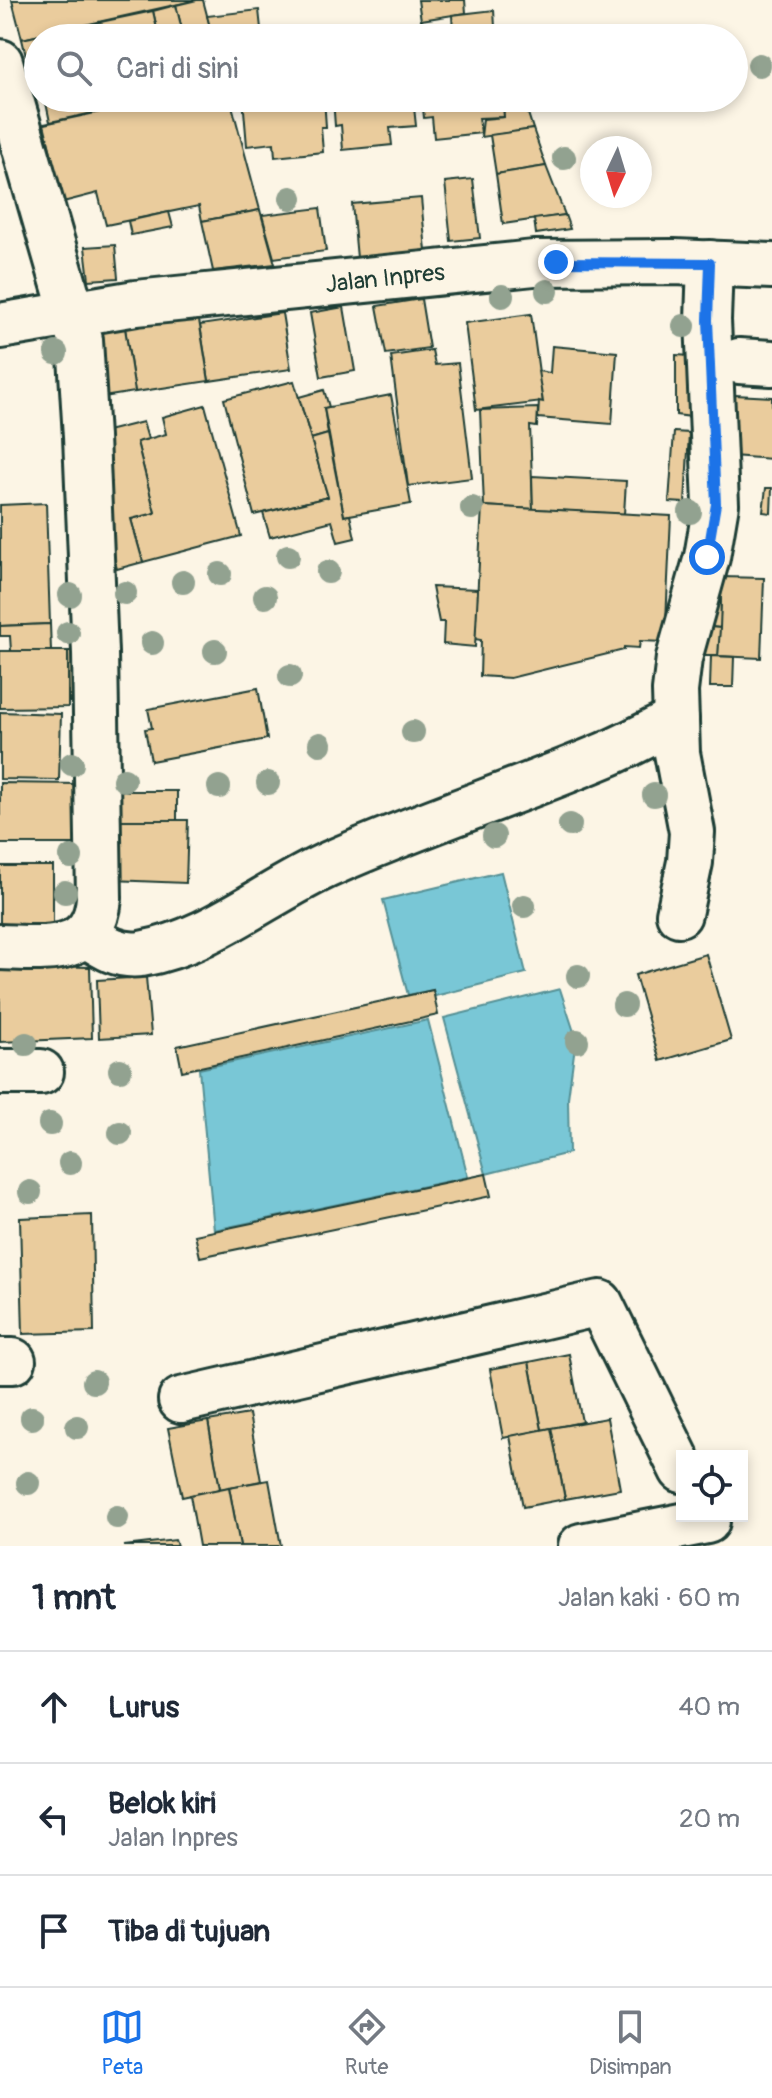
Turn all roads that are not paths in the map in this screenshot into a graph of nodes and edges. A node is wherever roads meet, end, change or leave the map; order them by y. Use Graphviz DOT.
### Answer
graph roads {
  1 [pos="0,62"];
  2 [pos="710,263"];
  3 [pos="772,266"];
  4 [pos="73,313"];
  5 [pos="0,326"];
  6 [pos="676,720"];
  7 [pos="679,914"];
  8 [pos="85,934"];
  9 [pos="0,947"];
  10 [pos="181,1400"];
  11 [pos="676,1458"];
  12 [pos="710,1528"];
  13 [pos="581,1546"];
  1 -- 4 [label="street"];
  2 -- 3 [label="street, Jalan Inpres"];
  2 -- 4 [label="street, Jalan Inpres"];
  2 -- 6 [label="street"];
  4 -- 5 [label="street, Jalan Inpres"];
  4 -- 8 [label="street"];
  6 -- 7 [label="street"];
  6 -- 8 [label="street"];
  8 -- 9 [label="street"];
  10 -- 11 [label="street"];
  12 -- 13 [label="street"];
}
